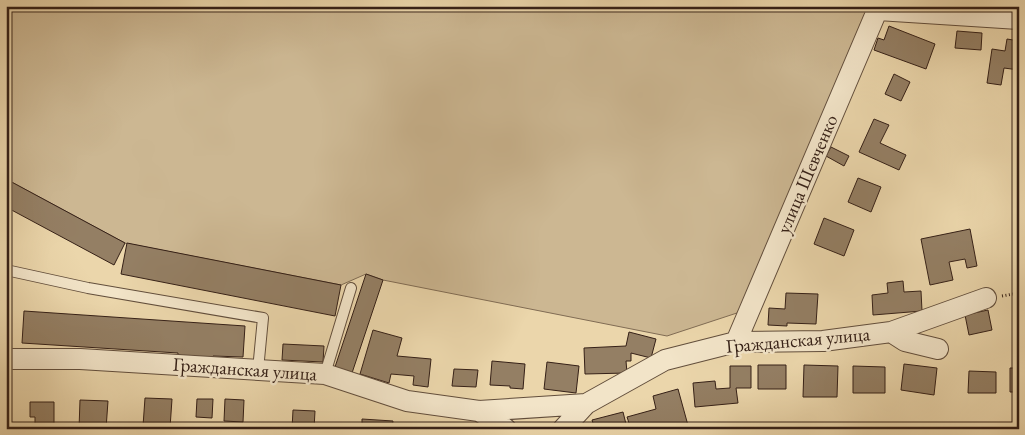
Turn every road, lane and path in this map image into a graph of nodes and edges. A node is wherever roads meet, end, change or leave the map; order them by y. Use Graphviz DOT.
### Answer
graph roads {
  1 [pos="878,8"];
  2 [pos="1019,19"];
  3 [pos="6,270"];
  4 [pos="351,288"];
  5 [pos="986,298"];
  6 [pos="891,332"];
  7 [pos="736,342"];
  8 [pos="938,349"];
  9 [pos="6,359"];
  10 [pos="258,370"];
  11 [pos="325,374"];
  12 [pos="586,404"];
  13 [pos="479,411"];
  14 [pos="506,429"];
  15 [pos="563,429"];
  1 -- 2 [label="street"];
  1 -- 7 [label="street, улица Шевченко"];
  3 -- 10 [label="lane"];
  4 -- 11 [label="lane"];
  5 -- 6 [label="street, Гражданская улица"];
  6 -- 7 [label="street, Гражданская улица"];
  6 -- 8 [label="street"];
  7 -- 12 [label="street, Гражданская улица"];
  9 -- 10 [label="street, Гражданская улица"];
  10 -- 11 [label="street, Гражданская улица"];
  11 -- 13 [label="street, Гражданская улица"];
  12 -- 13 [label="street, Гражданская улица"];
  12 -- 15 [label="street"];
  13 -- 14 [label="street, Гражданская улица"];
}
